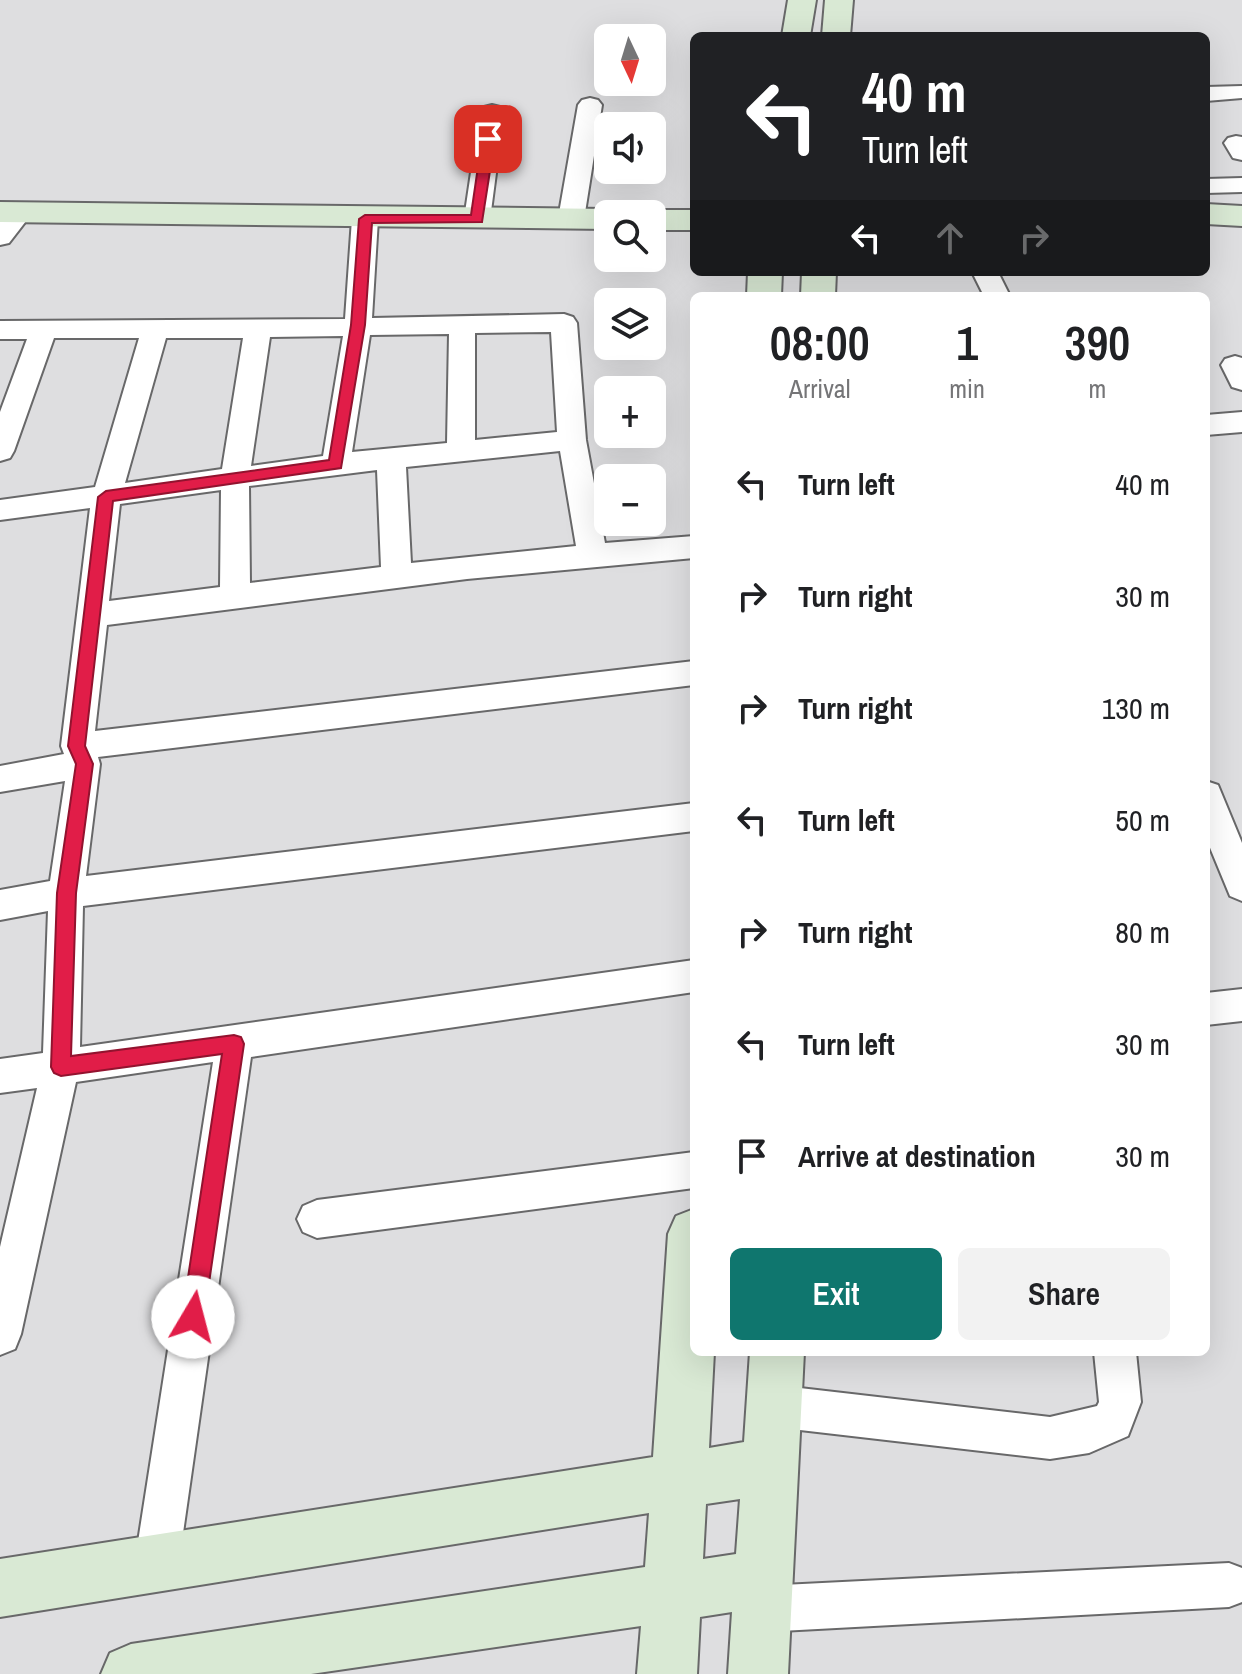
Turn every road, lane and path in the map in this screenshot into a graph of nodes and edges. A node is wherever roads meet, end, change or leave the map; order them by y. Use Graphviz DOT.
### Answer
graph roads {
  1 [pos="802,0"];
  2 [pos="839,0"];
  3 [pos="797,32"];
  4 [pos="836,32"];
  5 [pos="1240,92"];
  6 [pos="1210,94"];
  7 [pos="590,105"];
  8 [pos="492,112"];
  9 [pos="1242,185"];
  10 [pos="1210,186"];
  11 [pos="11,212"];
  12 [pos="1210,214"];
  13 [pos="1242,216"];
  14 [pos="365,219"];
  15 [pos="477,219"];
  16 [pos="571,219"];
  17 [pos="594,219"];
  18 [pos="666,220"];
  19 [pos="690,220"];
  20 [pos="0,237"];
  21 [pos="358,325"];
  22 [pos="462,325"];
  23 [pos="155,328"];
  24 [pos="44,329"];
  25 [pos="258,329"];
  26 [pos="0,330"];
  27 [pos="1242,422"];
  28 [pos="1210,425"];
  29 [pos="572,440"];
  30 [pos="461,450"];
  31 [pos="0,451"];
  32 [pos="391,460"];
  33 [pos="336,464"];
  34 [pos="235,478"];
  35 [pos="106,497"];
  36 [pos="0,510"];
  37 [pos="690,547"];
  38 [pos="592,554"];
  39 [pos="396,575"];
  40 [pos="235,597"];
  41 [pos="91,615"];
  42 [pos="690,674"];
  43 [pos="80,755"];
  44 [pos="0,779"];
  45 [pos="1210,805"];
  46 [pos="690,817"];
  47 [pos="1242,886"];
  48 [pos="66,893"];
  49 [pos="0,905"];
  50 [pos="690,977"];
  51 [pos="1242,1005"];
  52 [pos="1210,1009"];
  53 [pos="234,1044"];
  54 [pos="61,1067"];
  55 [pos="0,1076"];
  56 [pos="690,1171"];
  57 [pos="317,1219"];
  58 [pos="690,1305"];
  59 [pos="0,1334"];
  60 [pos="1115,1356"];
  61 [pos="775,1379"];
  62 [pos="771,1466"];
  63 [pos="680,1481"];
  64 [pos="157,1561"];
  65 [pos="1229,1585"];
  66 [pos="0,1588"];
  67 [pos="673,1592"];
  68 [pos="761,1594"];
  69 [pos="270,1662"];
  70 [pos="131,1674"];
  71 [pos="667,1674"];
  72 [pos="758,1674"];
  1 -- 3 [label="street"];
  2 -- 4 [label="street"];
  5 -- 6 [label="street"];
  7 -- 16 [label="street"];
  8 -- 15 [label="street"];
  9 -- 10 [label="street"];
  11 -- 14 [label="street"];
  11 -- 20 [label="street"];
  12 -- 13 [label="street"];
  14 -- 15 [label="street"];
  14 -- 21 [label="street"];
  15 -- 16 [label="street"];
  16 -- 17 [label="street"];
  18 -- 19 [label="street"];
  21 -- 22 [label="street"];
  21 -- 25 [label="street"];
  21 -- 33 [label="street"];
  22 -- 29 [label="street"];
  22 -- 30 [label="street"];
  23 -- 24 [label="street"];
  23 -- 25 [label="street"];
  23 -- 35 [label="street"];
  24 -- 26 [label="street"];
  24 -- 31 [label="street"];
  25 -- 34 [label="street"];
  27 -- 28 [label="street"];
  29 -- 30 [label="street"];
  29 -- 38 [label="street"];
  30 -- 32 [label="street"];
  32 -- 33 [label="street"];
  32 -- 39 [label="street"];
  33 -- 34 [label="street"];
  34 -- 35 [label="street"];
  34 -- 40 [label="street"];
  35 -- 36 [label="street"];
  35 -- 41 [label="street"];
  37 -- 38 [label="street"];
  38 -- 39 [label="street"];
  39 -- 40 [label="street"];
  40 -- 41 [label="street"];
  41 -- 43 [label="street"];
  42 -- 43 [label="street"];
  43 -- 44 [label="street"];
  43 -- 48 [label="street"];
  45 -- 47 [label="street"];
  46 -- 48 [label="street"];
  48 -- 49 [label="street"];
  48 -- 54 [label="street"];
  50 -- 53 [label="street"];
  51 -- 52 [label="street"];
  53 -- 54 [label="street"];
  53 -- 64 [label="street"];
  54 -- 55 [label="street"];
  54 -- 59 [label="street"];
  56 -- 57 [label="street"];
  58 -- 63 [label="street"];
  60 -- 61 [label="street"];
  61 -- 62 [label="street"];
  62 -- 63 [label="street"];
  62 -- 68 [label="street"];
  63 -- 64 [label="street"];
  63 -- 67 [label="street"];
  64 -- 66 [label="street"];
  65 -- 68 [label="street"];
  67 -- 68 [label="street"];
  67 -- 69 [label="street"];
  67 -- 71 [label="street"];
  68 -- 72 [label="street"];
  69 -- 70 [label="street"];
}
